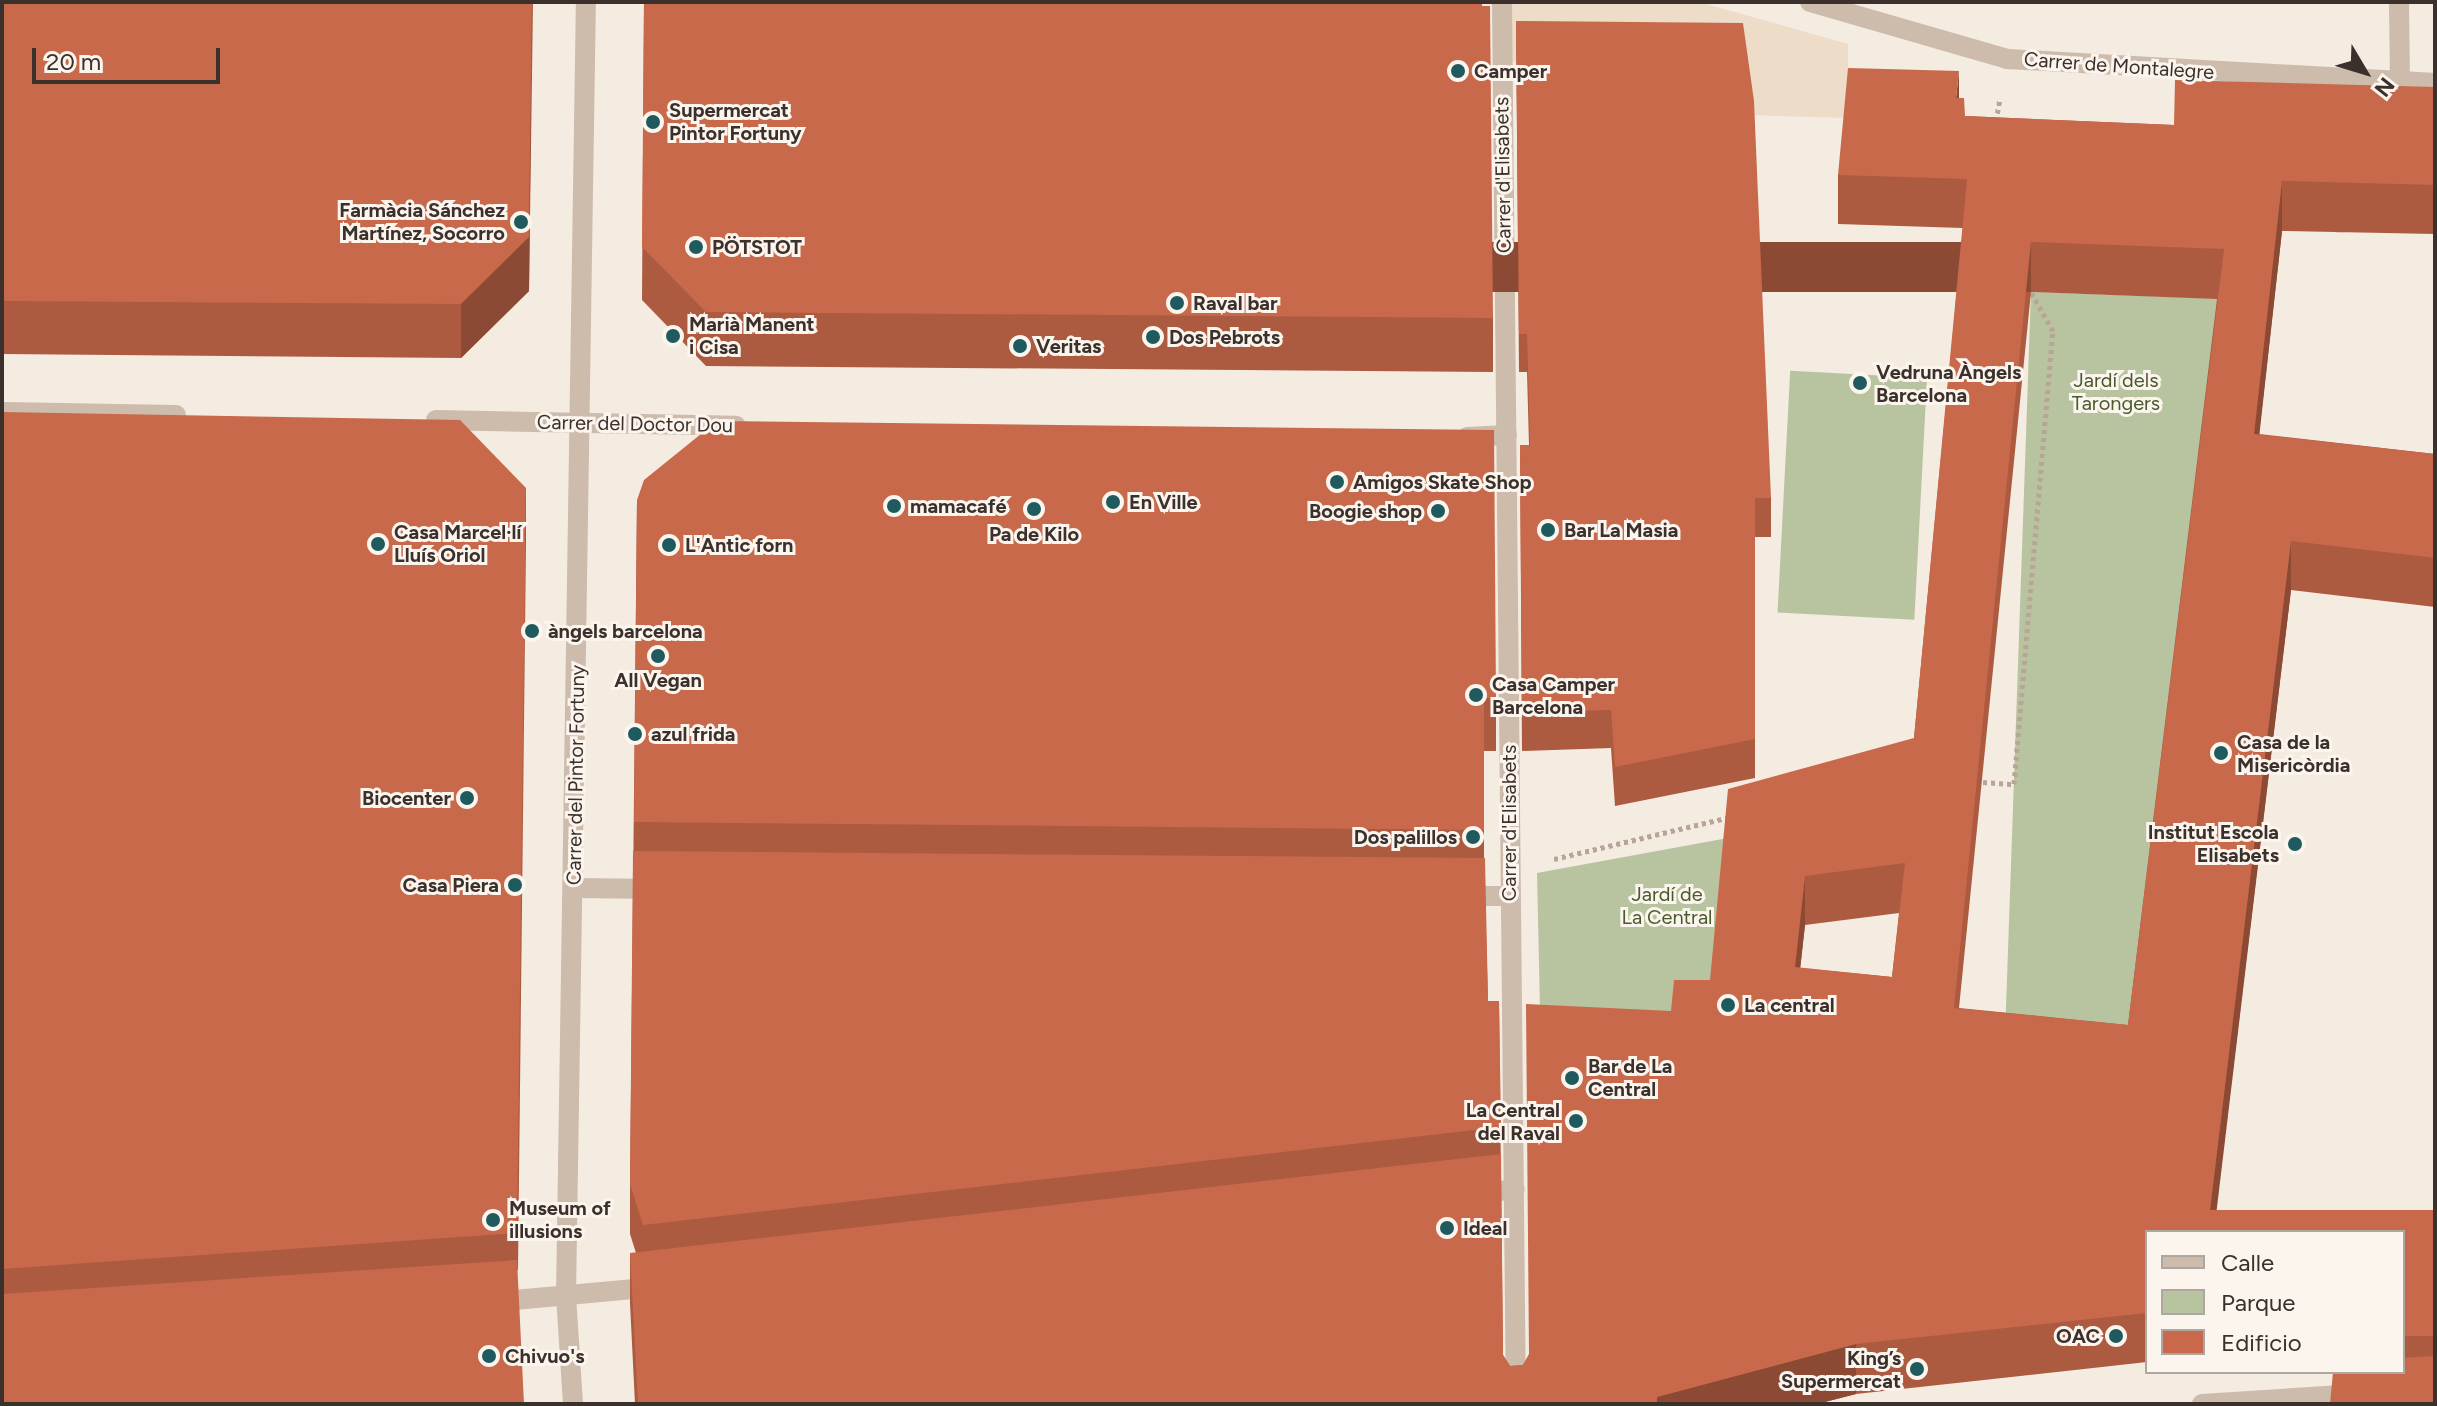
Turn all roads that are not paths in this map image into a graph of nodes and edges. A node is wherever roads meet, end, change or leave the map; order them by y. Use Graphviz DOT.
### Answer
graph roads {
  1 [pos="586,2"];
  2 [pos="1502,2"];
  3 [pos="1810,2"];
  4 [pos="2399,2"];
  5 [pos="2435,83"];
  6 [pos="2400,84"];
  7 [pos="2,412"];
  8 [pos="202,416"];
  9 [pos="408,420"];
  10 [pos="579,424"];
  11 [pos="759,426"];
  12 [pos="1507,435"];
  13 [pos="1437,436"];
  14 [pos="574,888"];
  15 [pos="675,889"];
  16 [pos="1430,895"];
  17 [pos="1509,896"];
  18 [pos="1515,1189"];
  19 [pos="1452,1196"];
  20 [pos="682,1284"];
  21 [pos="566,1297"];
  22 [pos="469,1304"];
  23 [pos="2387,1394"];
  24 [pos="573,1404"];
  25 [pos="1516,1404"];
  26 [pos="2202,1404"];
  1 -- 10 [label="street, Carrer del Pintor Fortuny"];
  2 -- 12 [label="street, Carrer d'Elisabets"];
  3 -- 6 [label="street, Carrer de Montalegre"];
  4 -- 6 [label="street"];
  5 -- 6 [label="street, Carrer de Montalegre"];
  7 -- 8 [label="street"];
  9 -- 10 [label="street, Carrer del Doctor Dou"];
  10 -- 11 [label="street, Carrer del Doctor Dou"];
  10 -- 14 [label="street, Carrer del Pintor Fortuny"];
  12 -- 13 [label="street"];
  12 -- 17 [label="street, Carrer d'Elisabets"];
  14 -- 15 [label="street"];
  14 -- 21 [label="street, Carrer del Pintor Fortuny"];
  16 -- 17 [label="street"];
  17 -- 18 [label="street, Carrer d'Elisabets"];
  18 -- 19 [label="street"];
  18 -- 25 [label="street, Carrer d'Elisabets"];
  20 -- 21 [label="street"];
  21 -- 22 [label="street"];
  21 -- 24 [label="street, Carrer del Pintor Fortuny"];
  23 -- 26 [label="street"];
}
